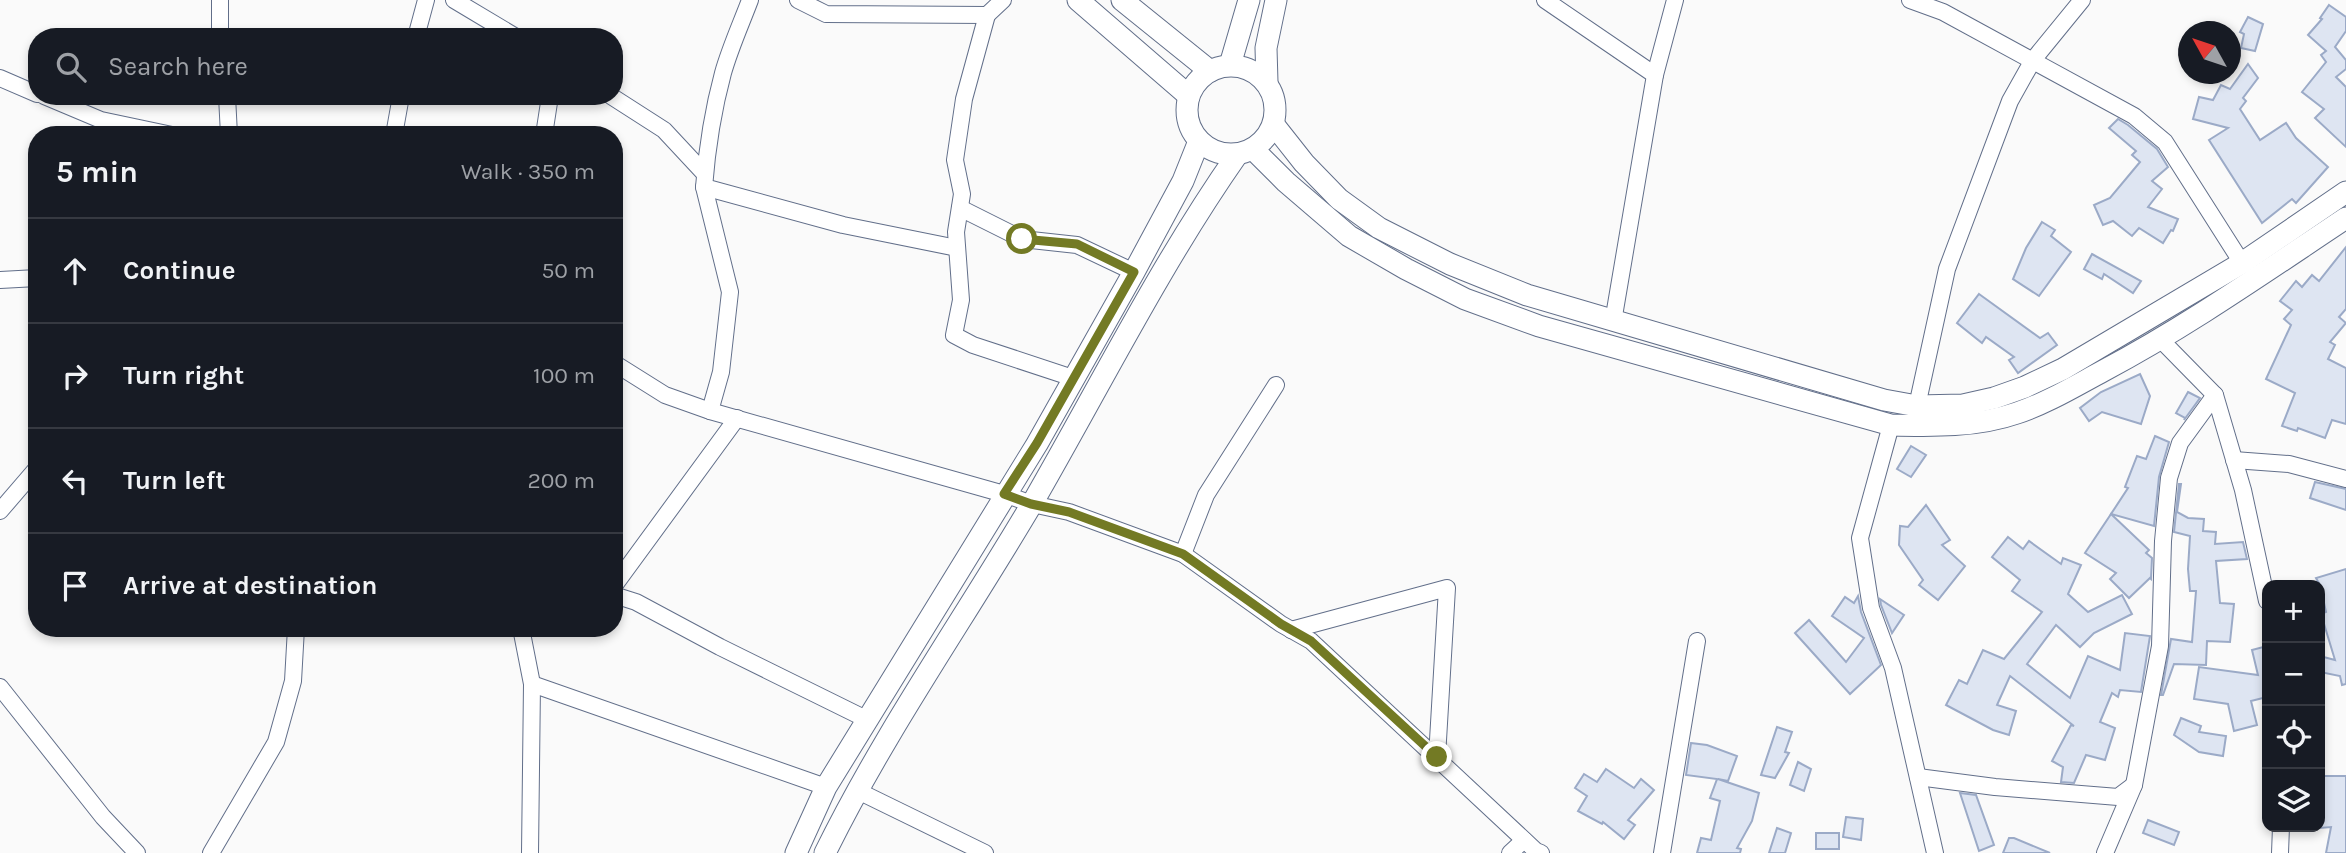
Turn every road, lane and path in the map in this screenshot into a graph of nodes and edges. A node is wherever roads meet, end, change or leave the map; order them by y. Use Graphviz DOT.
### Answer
graph roads {
  1 [pos="220,0"];
  2 [pos="426,0"];
  3 [pos="454,0"];
  4 [pos="750,0"];
  5 [pos="798,0"];
  6 [pos="1003,0"];
  7 [pos="1078,0"];
  8 [pos="1122,0"];
  9 [pos="1249,0"];
  10 [pos="1276,0"];
  11 [pos="1545,0"];
  12 [pos="1675,0"];
  13 [pos="2082,0"];
  14 [pos="1917,1"];
  15 [pos="987,15"];
  16 [pos="220,28"];
  17 [pos="418,28"];
  18 [pos="501,28"];
  19 [pos="2033,60"];
  20 [pos="1220,68"];
  21 [pos="1655,75"];
  22 [pos="0,78"];
  23 [pos="1267,82"];
  24 [pos="28,89"];
  25 [pos="1189,96"];
  26 [pos="623,104"];
  27 [pos="65,105"];
  28 [pos="227,105"];
  29 [pos="399,105"];
  30 [pos="549,105"];
  31 [pos="1274,125"];
  32 [pos="129,126"];
  33 [pos="229,126"];
  34 [pos="396,126"];
  35 [pos="545,126"];
  36 [pos="1199,141"];
  37 [pos="1245,152"];
  38 [pos="704,181"];
  39 [pos="2346,192"];
  40 [pos="960,208"];
  41 [pos="2346,218"];
  42 [pos="957,248"];
  43 [pos="2242,263"];
  44 [pos="1134,272"];
  45 [pos="28,278"];
  46 [pos="0,280"];
  47 [pos="1613,322"];
  48 [pos="2161,340"];
  49 [pos="623,369"];
  50 [pos="1073,378"];
  51 [pos="1276,385"];
  52 [pos="2215,396"];
  53 [pos="1917,406"];
  54 [pos="710,411"];
  55 [pos="737,418"];
  56 [pos="1891,425"];
  57 [pos="2235,460"];
  58 [pos="28,478"];
  59 [pos="2346,479"];
  60 [pos="1004,494"];
  61 [pos="1031,504"];
  62 [pos="0,511"];
  63 [pos="1183,554"];
  64 [pos="623,574"];
  65 [pos="2262,580"];
  66 [pos="623,597"];
  67 [pos="1291,630"];
  68 [pos="295,637"];
  69 [pos="524,637"];
  70 [pos="1697,641"];
  71 [pos="532,684"];
  72 [pos="0,687"];
  73 [pos="866,719"];
  74 [pos="1437,757"];
  75 [pos="1918,777"];
  76 [pos="2134,785"];
  77 [pos="826,787"];
  78 [pos="856,790"];
  79 [pos="2281,832"];
  80 [pos="1524,840"];
  81 [pos="137,853"];
  82 [pos="211,853"];
  83 [pos="530,853"];
  84 [pos="796,853"];
  85 [pos="825,853"];
  86 [pos="985,853"];
  87 [pos="1510,853"];
  88 [pos="1541,853"];
  89 [pos="1662,853"];
  90 [pos="1935,853"];
  91 [pos="2105,853"];
  92 [pos="2280,853"];
  1 -- 16 [label="street"];
  2 -- 17 [label="street"];
  3 -- 18 [label="street"];
  4 -- 38 [label="street"];
  5 -- 15 [label="street"];
  6 -- 15 [label="street"];
  7 -- 25 [label="street"];
  8 -- 20 [label="street"];
  9 -- 20 [label="street"];
  10 -- 23 [label="street"];
  11 -- 21 [label="street"];
  12 -- 21 [label="street"];
  13 -- 19 [label="street"];
  14 -- 19 [label="street"];
  15 -- 40 [label="street"];
  19 -- 43 [label="street"];
  19 -- 53 [label="street"];
  20 -- 23 [label="street"];
  20 -- 25 [label="street"];
  21 -- 47 [label="street"];
  22 -- 24 [label="street"];
  23 -- 31 [label="street"];
  25 -- 36 [label="street"];
  26 -- 38 [label="street"];
  27 -- 32 [label="street"];
  28 -- 33 [label="street"];
  29 -- 34 [label="street"];
  30 -- 35 [label="street"];
  31 -- 37 [label="street"];
  31 -- 47 [label="street"];
  36 -- 37 [label="street"];
  36 -- 44 [label="street"];
  37 -- 56 [label="street"];
  37 -- 61 [label="street"];
  38 -- 42 [label="street"];
  38 -- 54 [label="street"];
  39 -- 43 [label="street"];
  40 -- 42 [label="street"];
  40 -- 44 [label="street"];
  41 -- 48 [label="street"];
  42 -- 50 [label="street"];
  43 -- 53 [label="street"];
  44 -- 50 [label="street"];
  45 -- 46 [label="street"];
  47 -- 53 [label="street"];
  48 -- 52 [label="street"];
  48 -- 56 [label="street"];
  49 -- 54 [label="street"];
  50 -- 60 [label="street"];
  51 -- 63 [label="street"];
  52 -- 57 [label="street"];
  52 -- 76 [label="street"];
  54 -- 55 [label="street"];
  55 -- 60 [label="street"];
  55 -- 64 [label="street"];
  56 -- 75 [label="street"];
  57 -- 59 [label="street"];
  57 -- 65 [label="street"];
  58 -- 62 [label="street"];
  60 -- 61 [label="street"];
  60 -- 73 [label="street"];
  61 -- 63 [label="street"];
  61 -- 78 [label="street"];
  63 -- 67 [label="street"];
  66 -- 73 [label="street"];
  67 -- 74 [label="street"];
  67 -- 74 [label="street"];
  68 -- 82 [label="street"];
  69 -- 71 [label="street"];
  70 -- 89 [label="street"];
  71 -- 77 [label="street"];
  71 -- 83 [label="street"];
  72 -- 81 [label="street"];
  73 -- 77 [label="street"];
  74 -- 80 [label="street"];
  75 -- 76 [label="street"];
  75 -- 90 [label="street"];
  76 -- 91 [label="street"];
  77 -- 84 [label="street"];
  78 -- 85 [label="street"];
  78 -- 86 [label="street"];
  79 -- 92 [label="street"];
  80 -- 87 [label="street"];
  80 -- 88 [label="street"];
}
